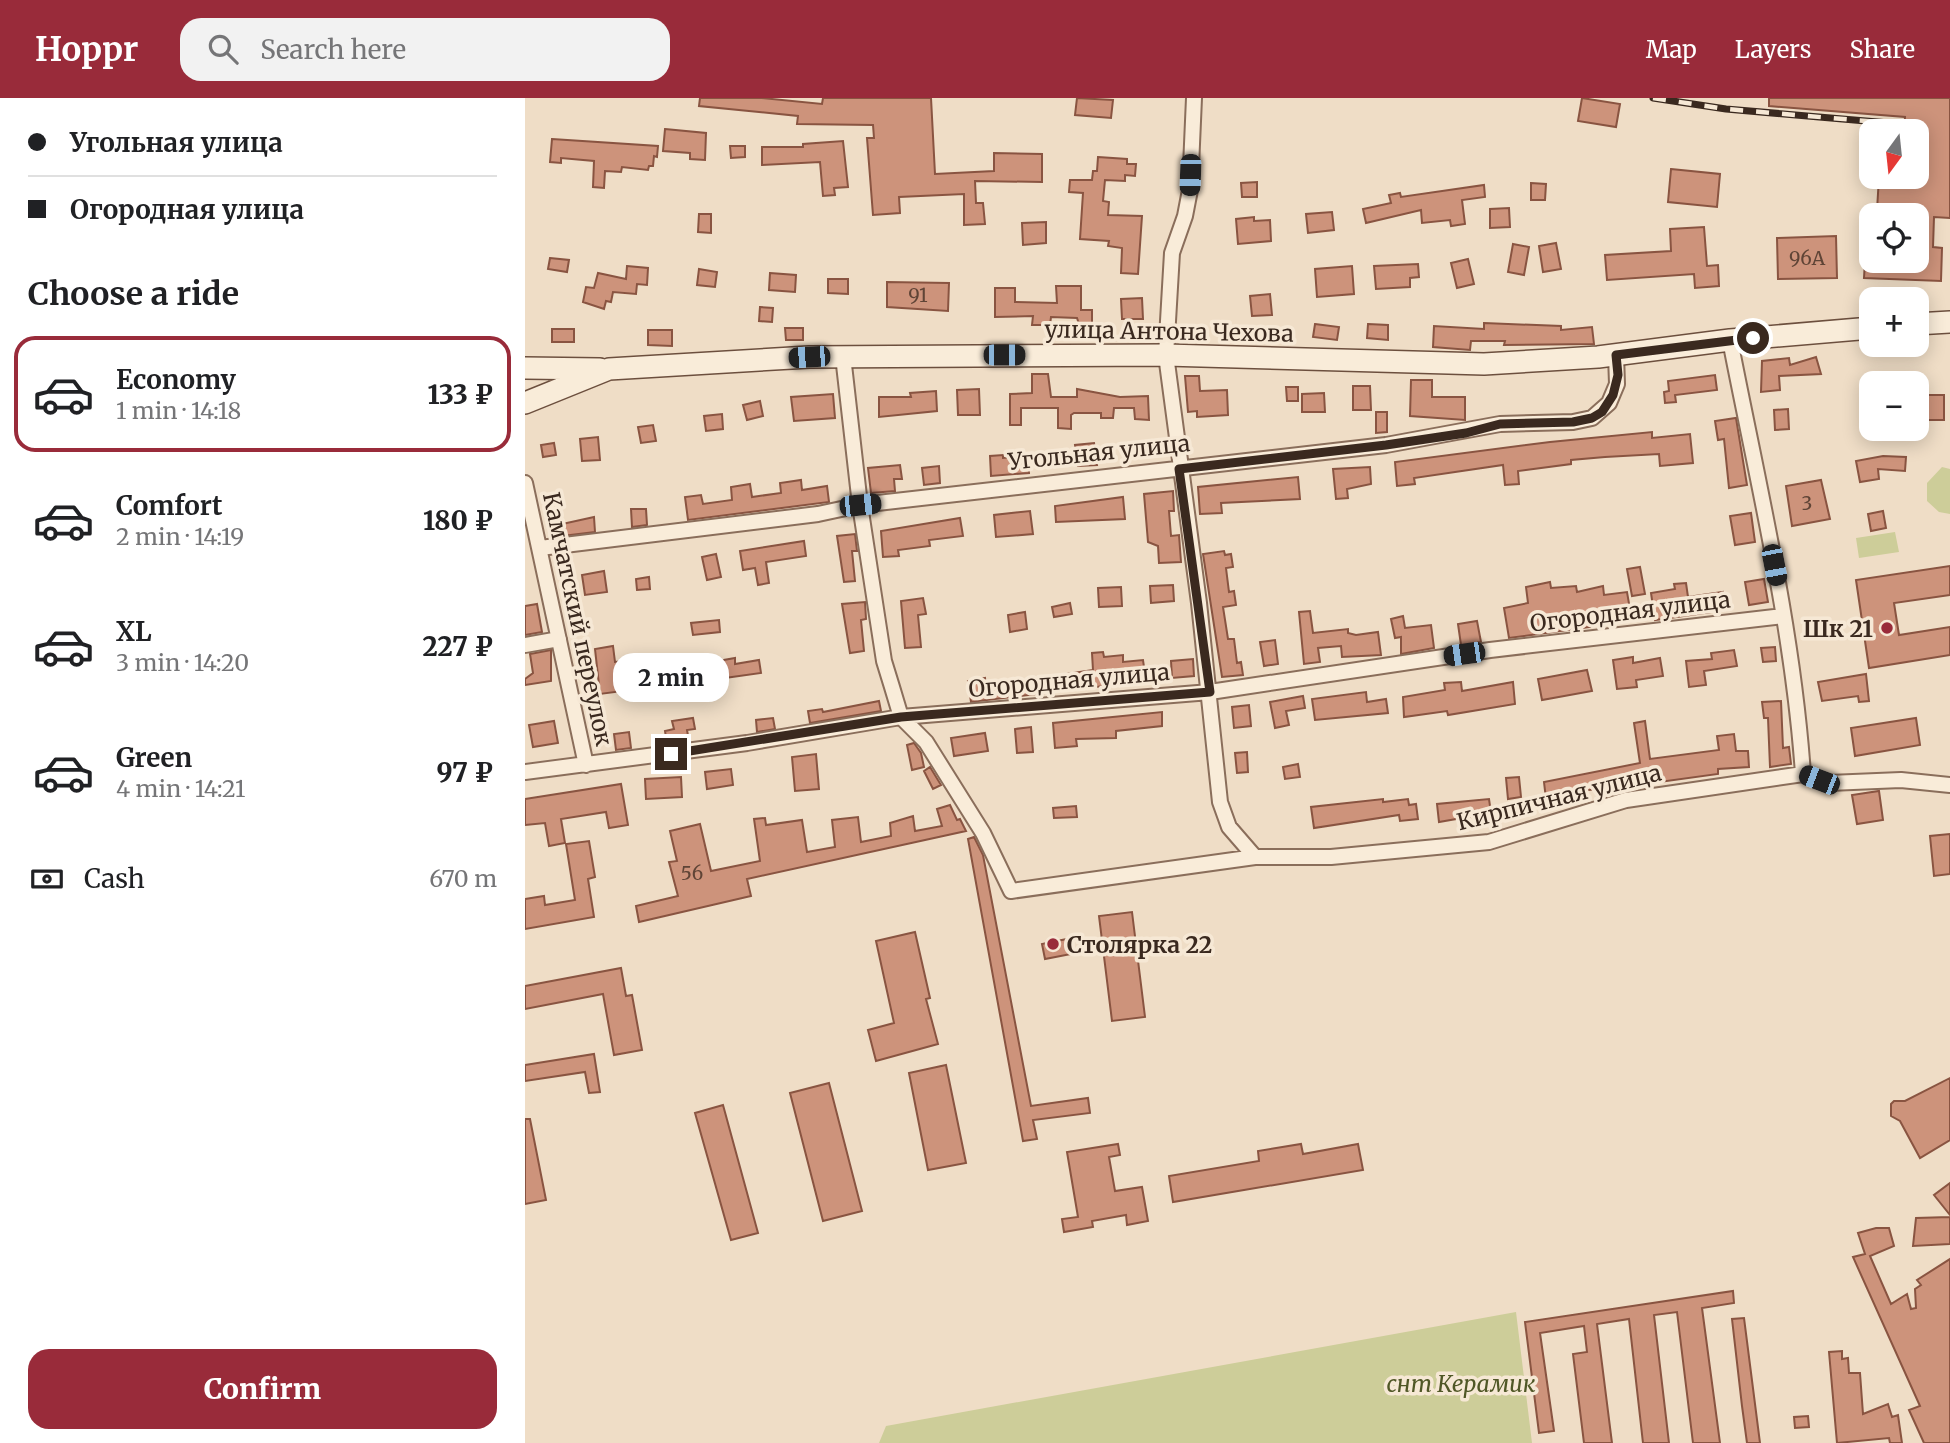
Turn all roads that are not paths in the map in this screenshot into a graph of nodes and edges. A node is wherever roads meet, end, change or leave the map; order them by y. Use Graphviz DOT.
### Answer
graph roads {
  1 [pos="1194,98"];
  2 [pos="1950,322"];
  3 [pos="1929,323"];
  4 [pos="1859,329"];
  5 [pos="1730,340"];
  6 [pos="1166,355"];
  7 [pos="1616,355"];
  8 [pos="843,356"];
  9 [pos="525,368"];
  10 [pos="609,369"];
  11 [pos="525,403"];
  12 [pos="1179,469"];
  13 [pos="525,483"];
  14 [pos="860,505"];
  15 [pos="540,548"];
  16 [pos="1783,615"];
  17 [pos="559,639"];
  18 [pos="525,645"];
  19 [pos="1210,692"];
  20 [pos="901,717"];
  21 [pos="586,765"];
  22 [pos="525,772"];
  23 [pos="1803,774"];
  24 [pos="1950,785"];
  25 [pos="1255,857"];
  1 -- 6 [label="street"];
  2 -- 3 [label="street"];
  4 -- 5 [label="street"];
  5 -- 7 [label="street"];
  5 -- 16 [label="street"];
  6 -- 7 [label="street, улица Антона Чехова"];
  6 -- 8 [label="street, улица Антона Чехова"];
  6 -- 12 [label="street"];
  7 -- 12 [label="street, Угольная улица"];
  8 -- 10 [label="street, улица Антона Чехова"];
  8 -- 14 [label="street"];
  9 -- 10 [label="street"];
  10 -- 11 [label="street, улица Антона Чехова"];
  12 -- 14 [label="street, Угольная улица"];
  12 -- 19 [label="street"];
  13 -- 15 [label="street, Камчатский переулок"];
  14 -- 15 [label="street, Угольная улица"];
  14 -- 20 [label="street"];
  15 -- 17 [label="street, Камчатский переулок"];
  16 -- 19 [label="street, Огородная улица"];
  16 -- 23 [label="street"];
  17 -- 18 [label="street"];
  17 -- 21 [label="street, Камчатский переулок"];
  19 -- 20 [label="street, Огородная улица"];
  19 -- 25 [label="street"];
  20 -- 21 [label="street, Огородная улица"];
  20 -- 25 [label="street, Кирпичная улица"];
  21 -- 22 [label="street, Огородная улица"];
  23 -- 24 [label="street, Кирпичная улица"];
  23 -- 25 [label="street, Кирпичная улица"];
}
